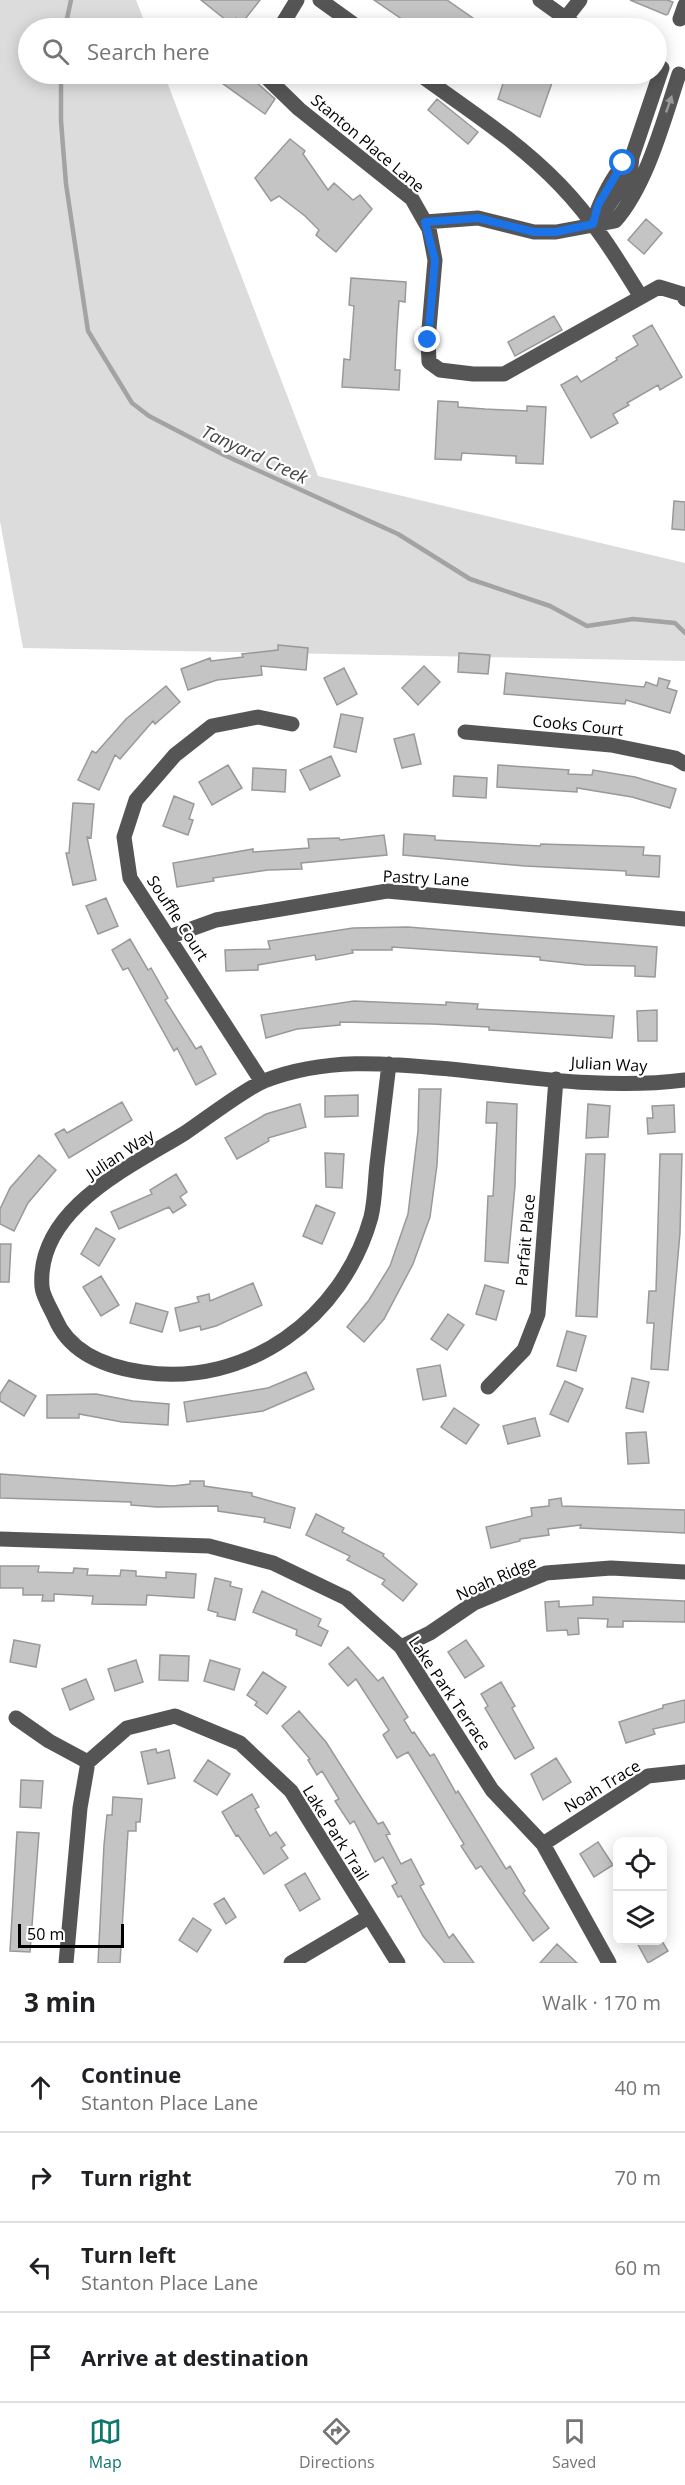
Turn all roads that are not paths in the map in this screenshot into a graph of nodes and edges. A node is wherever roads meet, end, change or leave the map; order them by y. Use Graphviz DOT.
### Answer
graph roads {
  1 [pos="297,0"];
  2 [pos="320,0"];
  3 [pos="580,0"];
  4 [pos="543,1"];
  5 [pos="286,18"];
  6 [pos="345,18"];
  7 [pos="564,18"];
  8 [pos="566,18"];
  9 [pos="667,70"];
  10 [pos="682,74"];
  11 [pos="273,84"];
  12 [pos="432,84"];
  13 [pos="654,84"];
  14 [pos="425,222"];
  15 [pos="593,224"];
  16 [pos="641,297"];
  17 [pos="685,299"];
  18 [pos="292,724"];
  19 [pos="465,732"];
  20 [pos="685,764"];
  21 [pos="685,919"];
  22 [pos="169,937"];
  23 [pos="389,1064"];
  24 [pos="556,1079"];
  25 [pos="685,1080"];
  26 [pos="262,1082"];
  27 [pos="488,1387"];
  28 [pos="0,1539"];
  29 [pos="685,1572"];
  30 [pos="401,1647"];
  31 [pos="16,1718"];
  32 [pos="88,1762"];
  33 [pos="685,1772"];
  34 [pos="543,1844"];
  35 [pos="367,1918"];
  36 [pos="66,1963"];
  37 [pos="291,1963"];
  38 [pos="398,1963"];
  39 [pos="609,1963"];
  1 -- 5 [label="street"];
  2 -- 6 [label="street"];
  3 -- 8 [label="street"];
  4 -- 7 [label="street"];
  9 -- 10 [label="street"];
  15 -- 10 [label="street, one-way"];
  11 -- 14 [label="street, Stanton Place Lane"];
  12 -- 15 [label="street"];
  13 -- 15 [label="street"];
  14 -- 15 [label="street"];
  14 -- 16 [label="street, Stanton Place Lane"];
  15 -- 16 [label="street"];
  16 -- 17 [label="street, Stanton Place Lane"];
  18 -- 22 [label="street, Souffle Court"];
  19 -- 20 [label="street, Cooks Court"];
  21 -- 22 [label="street, Pastry Lane"];
  22 -- 26 [label="street, Souffle Court"];
  23 -- 24 [label="street, Julian Way"];
  23 -- 26 [label="street, Julian Way"];
  23 -- 26 [label="street, Julian Way"];
  24 -- 25 [label="street, Julian Way"];
  24 -- 27 [label="street, Parfait Place"];
  28 -- 30 [label="street, Lake Park Terrace"];
  29 -- 30 [label="street, Noah Ridge"];
  30 -- 34 [label="street, Lake Park Terrace"];
  31 -- 32 [label="street"];
  32 -- 35 [label="street, Lake Park Trail"];
  32 -- 36 [label="street"];
  33 -- 34 [label="street, Noah Trace"];
  34 -- 39 [label="street, Lake Park Terrace"];
  35 -- 37 [label="street"];
  35 -- 38 [label="street, Lake Park Trail"];
}
